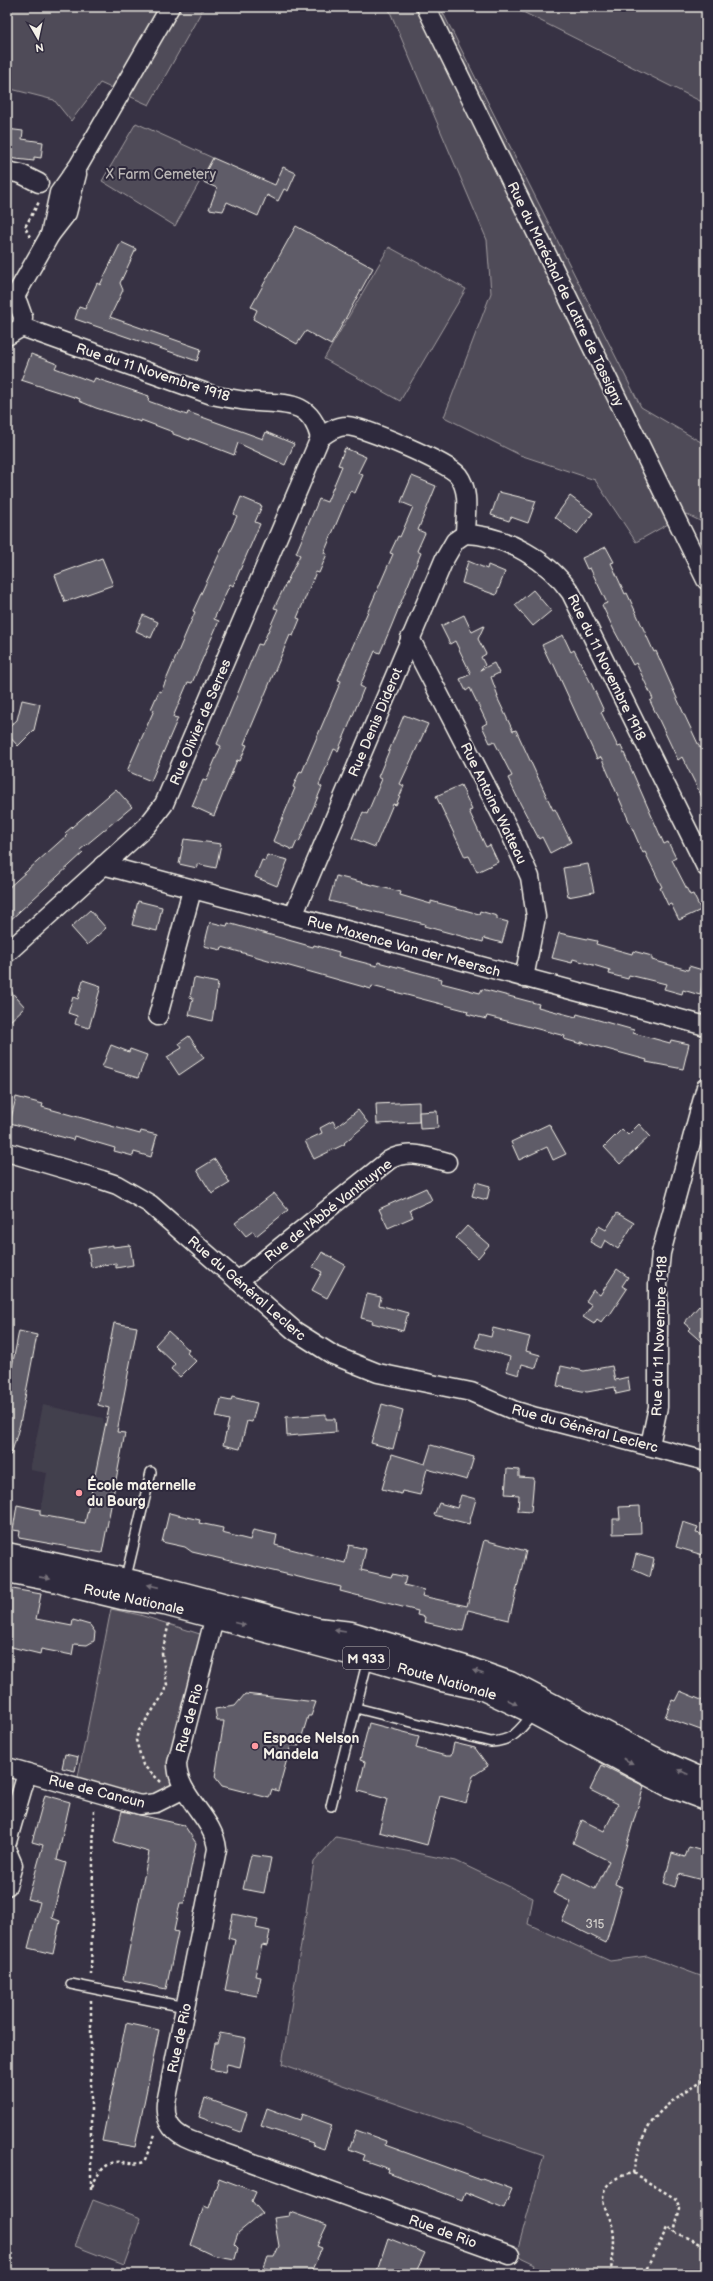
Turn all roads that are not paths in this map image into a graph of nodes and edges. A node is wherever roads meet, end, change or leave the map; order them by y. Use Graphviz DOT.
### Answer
graph roads {
  1 [pos="170,7"];
  2 [pos="426,7"];
  3 [pos="7,171"];
  4 [pos="39,183"];
  5 [pos="10,299"];
  6 [pos="14,331"];
  7 [pos="320,438"];
  8 [pos="466,534"];
  9 [pos="706,580"];
  10 [pos="410,638"];
  11 [pos="103,865"];
  12 [pos="706,867"];
  13 [pos="192,890"];
  14 [pos="294,916"];
  15 [pos="7,953"];
  16 [pos="524,978"];
  17 [pos="158,1016"];
  18 [pos="706,1026"];
  19 [pos="706,1087"];
  20 [pos="7,1152"];
  21 [pos="447,1162"];
  22 [pos="238,1281"];
  23 [pos="650,1446"];
  24 [pos="706,1461"];
  25 [pos="152,1472"];
  26 [pos="7,1554"];
  27 [pos="7,1571"];
  28 [pos="124,1589"];
  29 [pos="217,1610"];
  30 [pos="371,1649"];
  31 [pos="539,1706"];
  32 [pos="356,1708"];
  33 [pos="7,1767"];
  34 [pos="27,1773"];
  35 [pos="706,1781"];
  36 [pos="180,1791"];
  37 [pos="706,1799"];
  38 [pos="331,1806"];
  39 [pos="7,1842"];
  40 [pos="7,1851"];
  41 [pos="7,1886"];
  42 [pos="71,1984"];
  43 [pos="185,2007"];
  44 [pos="510,2255"];
  1 -- 5 [label="street"];
  2 -- 9 [label="street, Rue du Maréchal de Lattre de Tassigny"];
  3 -- 4 [label="street"];
  5 -- 6 [label="street"];
  6 -- 7 [label="street, Rue du 11 Novembre 1918"];
  7 -- 8 [label="street"];
  7 -- 11 [label="street, Rue Olivier de Serres"];
  8 -- 10 [label="street, Rue Denis Diderot"];
  8 -- 12 [label="street, Rue du 11 Novembre 1918"];
  10 -- 14 [label="street, Rue Denis Diderot"];
  10 -- 16 [label="street, Rue Antoine Watteau"];
  11 -- 13 [label="street, Rue Maxence Van der Meersch"];
  11 -- 15 [label="street, Rue Olivier de Serres"];
  13 -- 14 [label="street, Rue Maxence Van der Meersch"];
  13 -- 17 [label="street"];
  14 -- 16 [label="street, Rue Maxence Van der Meersch"];
  16 -- 18 [label="street, Rue Maxence Van der Meersch"];
  19 -- 23 [label="street, Rue du 11 Novembre 1918"];
  20 -- 22 [label="street, Rue du Général Leclerc"];
  21 -- 22 [label="street, Rue de l'Abbé Vanthuyne"];
  22 -- 23 [label="street, Rue du Général Leclerc"];
  23 -- 24 [label="street, Rue du Général Leclerc"];
  25 -- 28 [label="lane"];
  26 -- 28 [label="main road, Route Nationale / M 933"];
  27 -- 28 [label="main road, Route Nationale / M 933, one-way"];
  29 -- 28 [label="main road, Route Nationale / M 933, one-way"];
  28 -- 29 [label="main road, Route Nationale / M 933"];
  29 -- 30 [label="main road, Route Nationale / M 933"];
  29 -- 36 [label="street, Rue de Rio"];
  30 -- 31 [label="main road, Route Nationale / M 933"];
  30 -- 32 [label="lane"];
  31 -- 32 [label="lane"];
  35 -- 31 [label="main road, Route Nationale / M 933, one-way"];
  31 -- 37 [label="main road, Route Nationale / M 933, one-way"];
  32 -- 38 [label="lane"];
  33 -- 34 [label="street, Rue de Cancun"];
  34 -- 36 [label="street, Rue de Cancun"];
  34 -- 39 [label="street"];
  36 -- 43 [label="street, Rue de Rio"];
  40 -- 41 [label="street"];
  42 -- 43 [label="lane"];
  43 -- 44 [label="street, Rue de Rio"];
}
